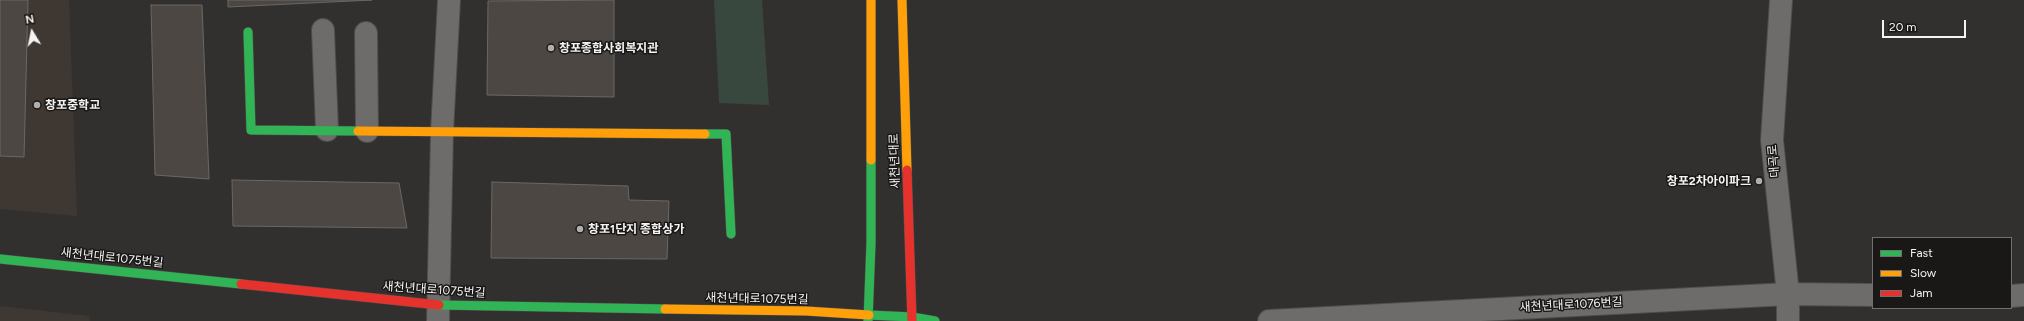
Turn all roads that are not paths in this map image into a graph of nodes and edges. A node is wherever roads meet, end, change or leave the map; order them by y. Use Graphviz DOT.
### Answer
graph roads {
  1 [pos="449,0"];
  2 [pos="871,0"];
  3 [pos="902,0"];
  4 [pos="1781,0"];
  5 [pos="323,30"];
  6 [pos="248,32"];
  7 [pos="366,33"];
  8 [pos="327,130"];
  9 [pos="367,131"];
  10 [pos="442,132"];
  11 [pos="731,234"];
  12 [pos="0,259"];
  13 [pos="1788,294"];
  14 [pos="1872,295"];
  15 [pos="2024,295"];
  16 [pos="2012,296"];
  17 [pos="439,313"];
  18 [pos="868,318"];
  19 [pos="912,319"];
  20 [pos="935,321"];
  21 [pos="1269,321"];
  22 [pos="1788,321"];
  1 -- 10 [label="street"];
  2 -- 18 [label="street, 새천년대로"];
  3 -- 19 [label="street, 새천년대로"];
  4 -- 13 [label="street, 대곡로"];
  5 -- 8 [label="street"];
  6 -- 8 [label="street"];
  7 -- 9 [label="street"];
  8 -- 9 [label="street"];
  9 -- 10 [label="street"];
  10 -- 11 [label="street"];
  10 -- 17 [label="street"];
  12 -- 17 [label="street, 새천년대로1075번길"];
  13 -- 14 [label="street, 새천년대로1076번길"];
  13 -- 21 [label="street, 새천년대로1076번길"];
  13 -- 22 [label="street, 대곡로"];
  15 -- 16 [label="street"];
  17 -- 18 [label="street, 새천년대로1075번길"];
  18 -- 19 [label="street"];
  19 -- 20 [label="street"];
}
